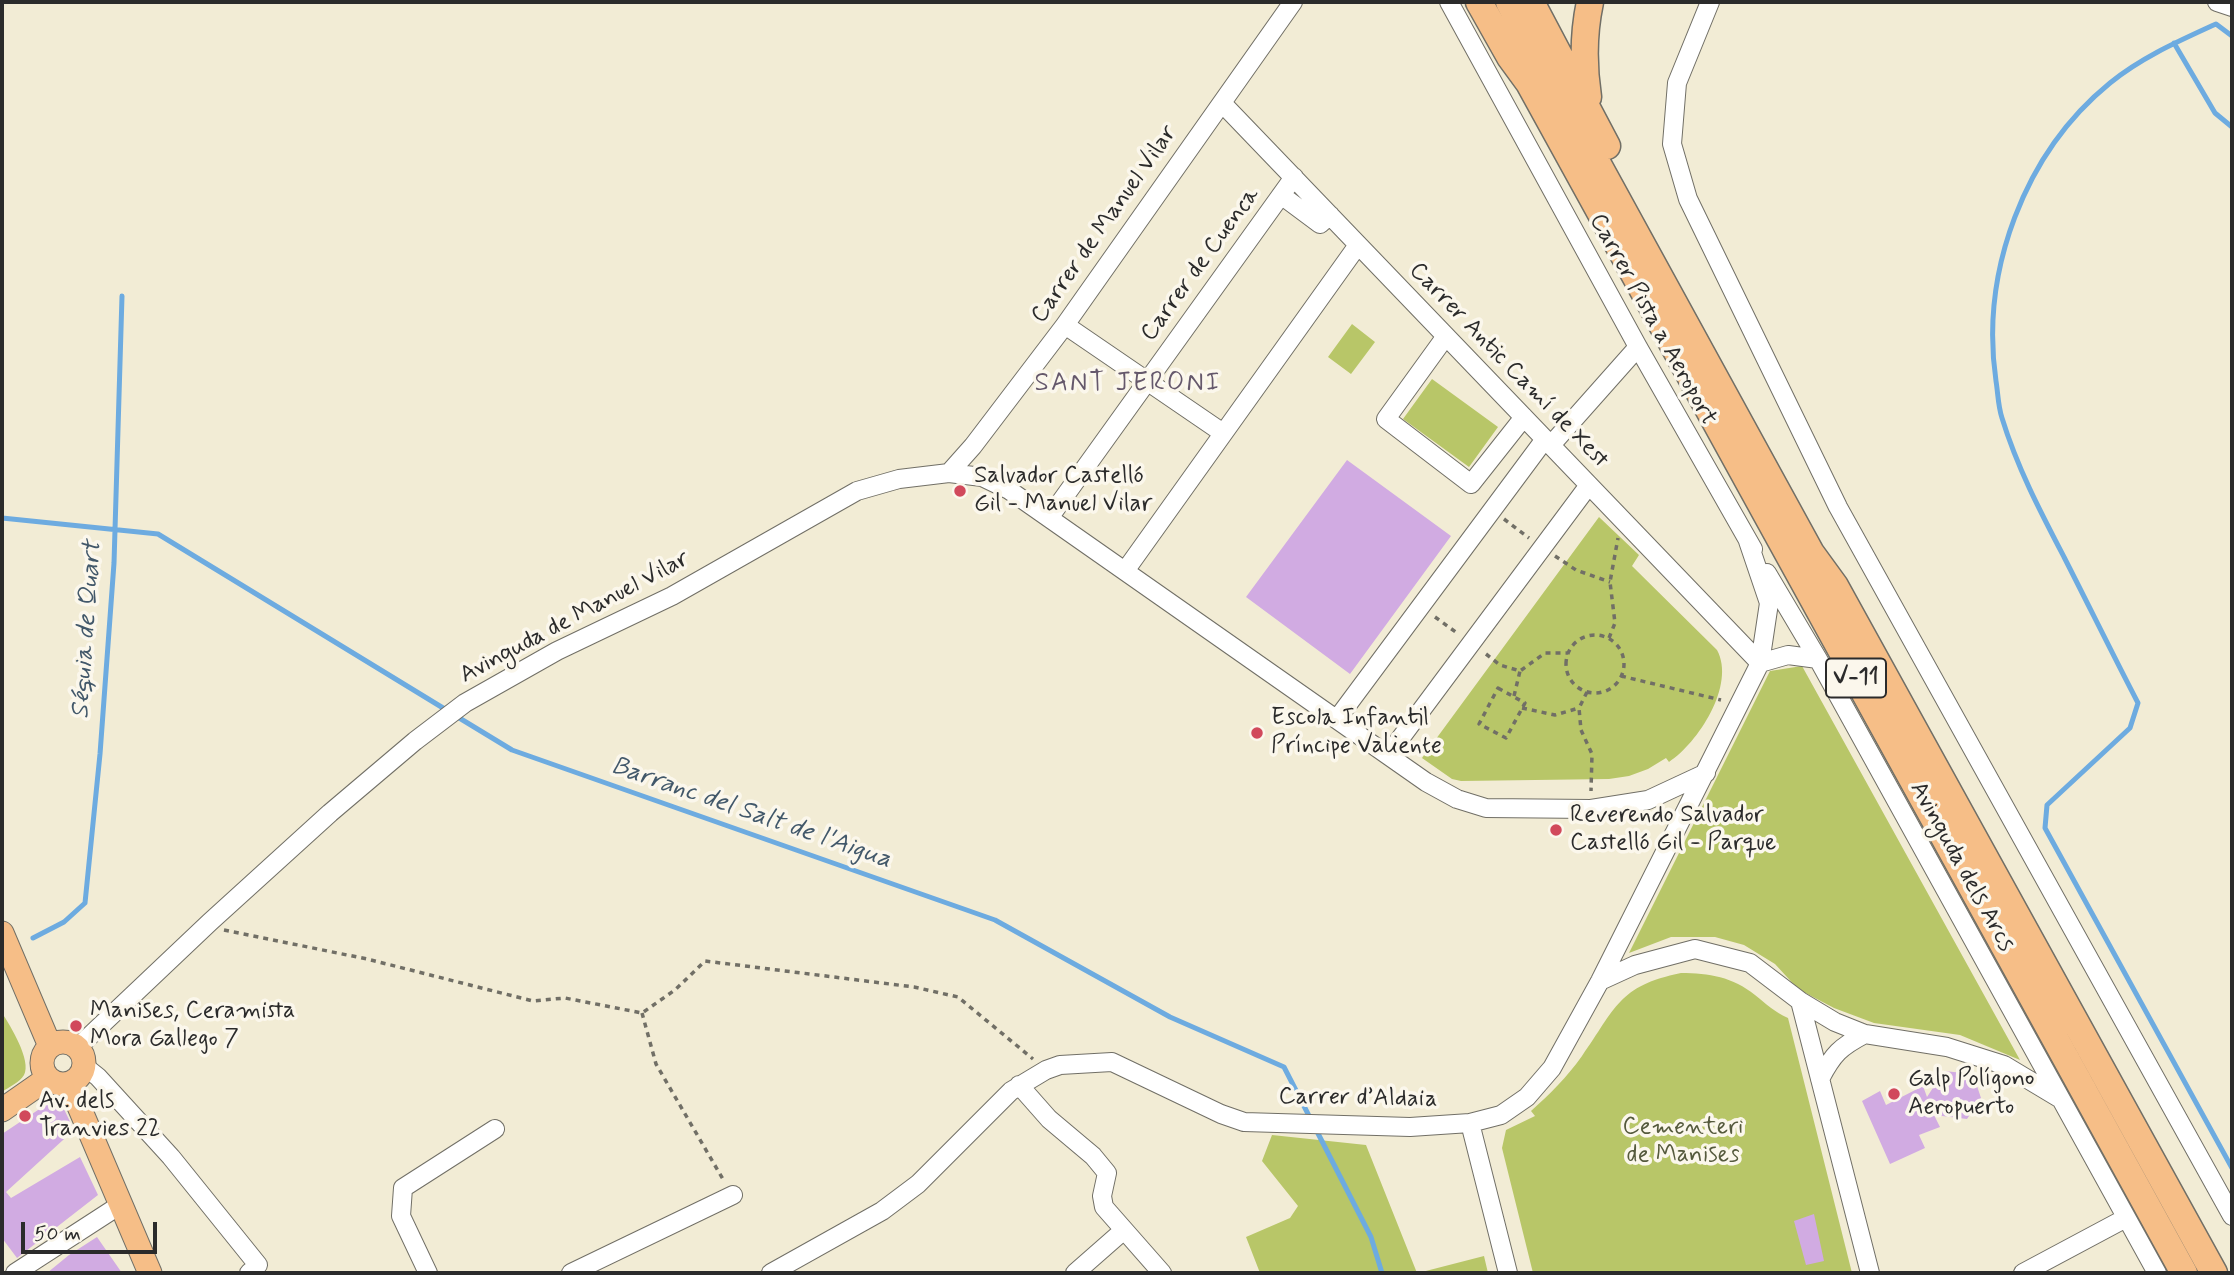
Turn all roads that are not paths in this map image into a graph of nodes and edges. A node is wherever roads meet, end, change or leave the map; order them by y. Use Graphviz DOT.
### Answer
graph roads {
  1 [pos="1293,2"];
  2 [pos="1449,2"];
  3 [pos="1479,2"];
  4 [pos="1491,2"];
  5 [pos="1509,2"];
  6 [pos="1531,2"];
  7 [pos="1590,2"];
  8 [pos="1710,2"];
  9 [pos="2217,2"];
  10 [pos="2232,7"];
  11 [pos="1529,83"];
  12 [pos="1222,103"];
  13 [pos="1591,116"];
  14 [pos="1294,177"];
  15 [pos="1281,195"];
  16 [pos="1330,215"];
  17 [pos="1358,244"];
  18 [pos="1065,325"];
  19 [pos="1446,336"];
  20 [pos="1638,347"];
  21 [pos="1147,381"];
  22 [pos="1524,418"];
  23 [pos="1223,433"];
  24 [pos="1548,442"];
  25 [pos="949,473"];
  26 [pos="1589,485"];
  27 [pos="1049,518"];
  28 [pos="1748,541"];
  29 [pos="1125,571"];
  30 [pos="1835,586"];
  31 [pos="1818,659"];
  32 [pos="1760,663"];
  33 [pos="1337,719"];
  34 [pos="1388,755"];
  35 [pos="1706,773"];
  36 [pos="2,933"];
  37 [pos="1600,981"];
  38 [pos="1800,1001"];
  39 [pos="1865,1034"];
  40 [pos="50,1046"];
  41 [pos="70,1068"];
  42 [pos="1820,1079"];
  43 [pos="1019,1085"];
  44 [pos="2061,1100"];
  45 [pos="2,1110"];
  46 [pos="1470,1123"];
  47 [pos="495,1129"];
  48 [pos="733,1195"];
  49 [pos="120,1205"];
  50 [pos="2232,1216"];
  51 [pos="2126,1218"];
  52 [pos="1124,1230"];
  53 [pos="254,1269"];
  54 [pos="15,1273"];
  55 [pos="150,1273"];
  56 [pos="428,1273"];
  57 [pos="571,1273"];
  58 [pos="771,1273"];
  59 [pos="1075,1273"];
  60 [pos="1161,1273"];
  61 [pos="1508,1273"];
  62 [pos="1870,1273"];
  63 [pos="2023,1273"];
  64 [pos="2157,1273"];
  65 [pos="2184,1273"];
  66 [pos="2214,1273"];
  1 -- 12 [label="street, Carrer de Manuel Vilar"];
  2 -- 20 [label="street, Carrer Pista a Aeroport"];
  3 -- 11 [label="highway"];
  4 -- 11 [label="highway"];
  5 -- 30 [label="highway, V-11"];
  6 -- 13 [label="highway"];
  7 -- 13 [label="highway"];
  8 -- 50 [label="street"];
  9 -- 10 [label="street"];
  11 -- 65 [label="highway, V-11"];
  12 -- 14 [label="street, Carrer Antic Camí de Xest"];
  12 -- 18 [label="street, Carrer de Manuel Vilar"];
  13 -- 30 [label="highway"];
  14 -- 15 [label="street, Carrer de Cuenca"];
  14 -- 16 [label="street, Carrer Antic Camí de Xest"];
  15 -- 16 [label="street"];
  15 -- 21 [label="street, Carrer de Cuenca"];
  16 -- 17 [label="street, Carrer Antic Camí de Xest"];
  17 -- 19 [label="street, Carrer Antic Camí de Xest"];
  17 -- 23 [label="street"];
  18 -- 21 [label="street"];
  18 -- 25 [label="street, Carrer de Manuel Vilar"];
  19 -- 22 [label="street, Carrer Antic Camí de Xest"];
  19 -- 22 [label="street"];
  20 -- 24 [label="street"];
  20 -- 28 [label="street, Carrer Pista a Aeroport"];
  21 -- 23 [label="street"];
  21 -- 27 [label="street, Carrer de Cuenca"];
  22 -- 24 [label="street, Carrer Antic Camí de Xest"];
  23 -- 29 [label="street"];
  24 -- 26 [label="street, Carrer Antic Camí de Xest"];
  24 -- 33 [label="street"];
  25 -- 27 [label="street, Avinguda de Manuel Vilar"];
  25 -- 41 [label="street, Avinguda de Manuel Vilar"];
  26 -- 32 [label="street, Carrer Antic Camí de Xest"];
  26 -- 34 [label="street"];
  27 -- 29 [label="street, Avinguda de Manuel Vilar"];
  28 -- 31 [label="street, Carrer Pista a Aeroport"];
  28 -- 32 [label="street, Carrer d’Aldaia"];
  29 -- 33 [label="street, Avinguda de Manuel Vilar"];
  30 -- 66 [label="highway, V-11"];
  31 -- 32 [label="street"];
  31 -- 44 [label="street, Avinguda dels Arcs"];
  32 -- 35 [label="street, Carrer d’Aldaia"];
  33 -- 34 [label="street, Avinguda de Manuel Vilar"];
  34 -- 35 [label="street, Avinguda de Manuel Vilar"];
  35 -- 37 [label="street, Carrer d’Aldaia"];
  36 -- 40 [label="main road"];
  37 -- 38 [label="street, Avinguda dels Arcs"];
  37 -- 46 [label="street, Carrer d’Aldaia"];
  38 -- 39 [label="street, Avinguda dels Arcs"];
  38 -- 42 [label="street"];
  39 -- 42 [label="street"];
  39 -- 44 [label="street, Avinguda dels Arcs"];
  40 -- 41 [label="main road"];
  40 -- 41 [label="main road"];
  41 -- 45 [label="main road"];
  41 -- 49 [label="main road"];
  41 -- 53 [label="street"];
  42 -- 62 [label="street"];
  43 -- 46 [label="street, Carrer d’Aldaia"];
  43 -- 52 [label="street"];
  43 -- 58 [label="street, Carrer d’Aldaia"];
  44 -- 51 [label="street, Avinguda dels Arcs"];
  46 -- 61 [label="street"];
  47 -- 56 [label="street"];
  48 -- 57 [label="street"];
  49 -- 54 [label="street"];
  49 -- 55 [label="main road"];
  51 -- 63 [label="street"];
  51 -- 64 [label="street, Avinguda dels Arcs"];
  52 -- 59 [label="street"];
  52 -- 60 [label="street"];
}
